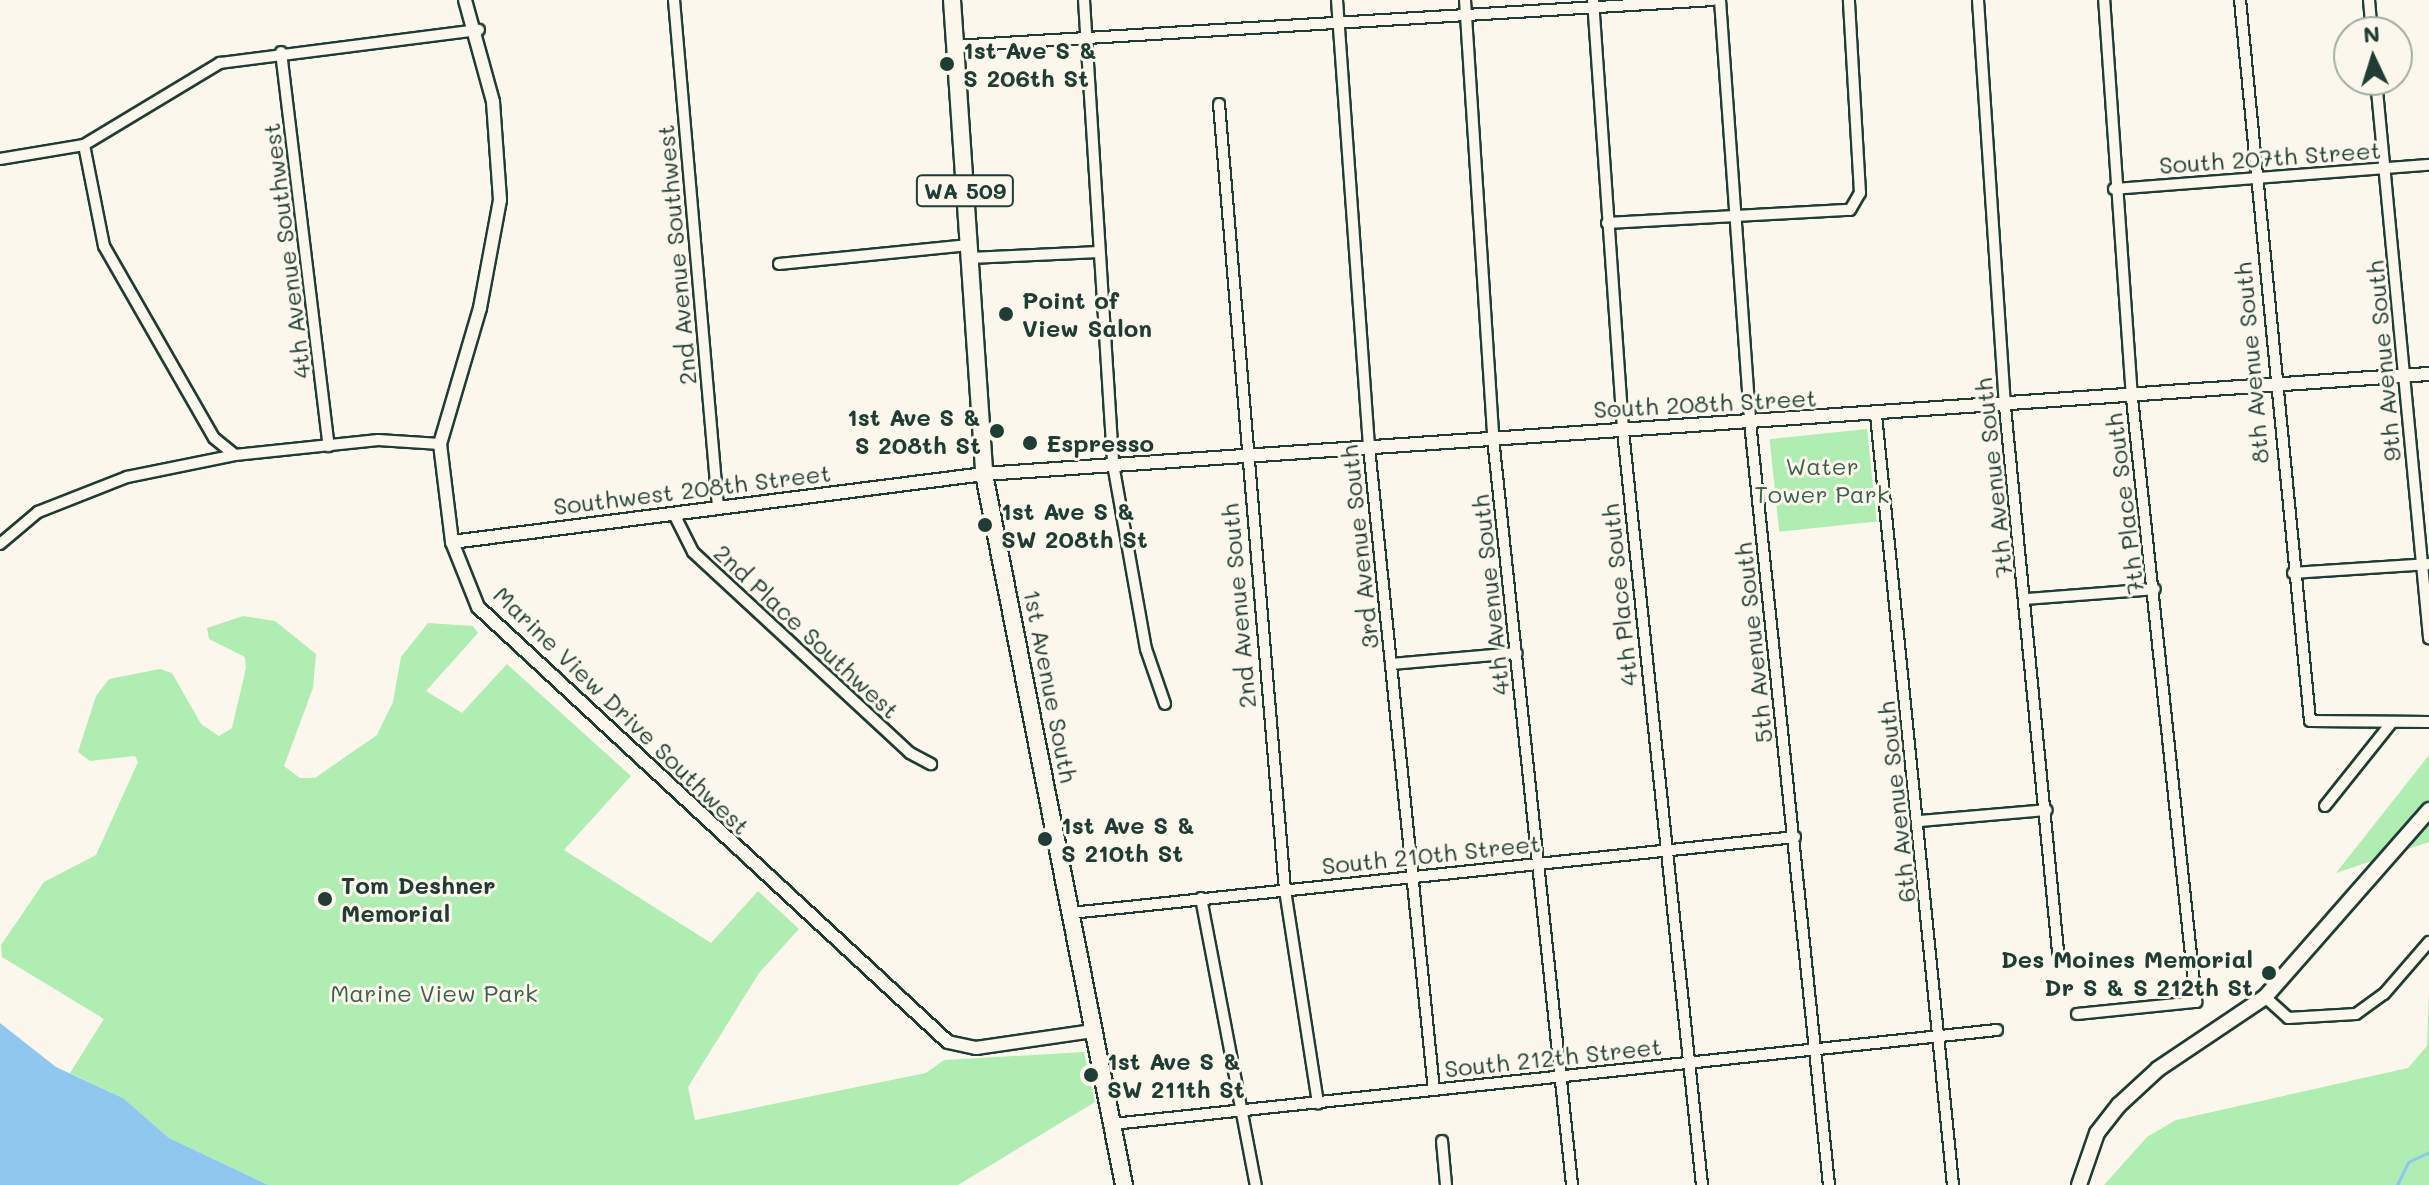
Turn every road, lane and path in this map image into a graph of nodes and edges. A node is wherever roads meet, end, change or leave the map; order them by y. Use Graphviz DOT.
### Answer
graph roads {
  1 [pos="465,0"];
  2 [pos="674,0"];
  3 [pos="952,0"];
  4 [pos="1084,0"];
  5 [pos="1337,0"];
  6 [pos="1465,0"];
  7 [pos="1713,0"];
  8 [pos="1720,0"];
  9 [pos="1849,0"];
  10 [pos="1978,0"];
  11 [pos="2104,0"];
  12 [pos="2240,0"];
  13 [pos="1593,3"];
  14 [pos="1466,14"];
  15 [pos="1338,23"];
  16 [pos="479,30"];
  17 [pos="1086,38"];
  18 [pos="955,46"];
  19 [pos="281,52"];
  20 [pos="2378,96"];
  21 [pos="1219,104"];
  22 [pos="84,145"];
  23 [pos="0,159"];
  24 [pos="2429,165"];
  25 [pos="2385,169"];
  26 [pos="2254,175"];
  27 [pos="2114,189"];
  28 [pos="1736,216"];
  29 [pos="1607,223"];
  30 [pos="970,251"];
  31 [pos="1099,252"];
  32 [pos="779,264"];
  33 [pos="2429,374"];
  34 [pos="2405,376"];
  35 [pos="2273,388"];
  36 [pos="2132,398"];
  37 [pos="2005,407"];
  38 [pos="1876,415"];
  39 [pos="1750,422"];
  40 [pos="1623,431"];
  41 [pos="1493,438"];
  42 [pos="440,444"];
  43 [pos="329,446"];
  44 [pos="1369,447"];
  45 [pos="235,455"];
  46 [pos="1244,455"];
  47 [pos="1113,464"];
  48 [pos="984,474"];
  49 [pos="718,507"];
  50 [pos="674,514"];
  51 [pos="452,542"];
  52 [pos="0,544"];
  53 [pos="2425,564"];
  54 [pos="2293,573"];
  55 [pos="2155,589"];
  56 [pos="2026,599"];
  57 [pos="2429,638"];
  58 [pos="1517,653"];
  59 [pos="1391,664"];
  60 [pos="1165,704"];
  61 [pos="2392,722"];
  62 [pos="2429,722"];
  63 [pos="931,764"];
  64 [pos="2325,806"];
  65 [pos="2047,810"];
  66 [pos="2429,810"];
  67 [pos="1919,821"];
  68 [pos="1795,837"];
  69 [pos="1666,850"];
  70 [pos="1539,862"];
  71 [pos="1413,876"];
  72 [pos="1285,890"];
  73 [pos="1201,898"];
  74 [pos="1071,913"];
  75 [pos="2429,942"];
  76 [pos="2058,951"];
  77 [pos="2265,997"];
  78 [pos="2077,1014"];
  79 [pos="1997,1030"];
  80 [pos="1093,1031"];
  81 [pos="1940,1036"];
  82 [pos="1815,1051"];
  83 [pos="1690,1063"];
  84 [pos="1561,1076"];
  85 [pos="1434,1090"];
  86 [pos="1318,1103"];
  87 [pos="1241,1111"];
  88 [pos="1113,1124"];
  89 [pos="1442,1141"];
  90 [pos="1124,1185"];
  91 [pos="1256,1185"];
  92 [pos="1446,1185"];
  93 [pos="1572,1185"];
  94 [pos="1702,1185"];
  95 [pos="1829,1185"];
  96 [pos="1953,1185"];
  97 [pos="2079,1185"];
  1 -- 16 [label="street, Marine View Drive Southwest"];
  2 -- 49 [label="street, 2nd Avenue Southwest"];
  3 -- 18 [label="main road, 1st Avenue South / WA 509"];
  4 -- 17 [label="street"];
  5 -- 15 [label="street, 3rd Avenue South"];
  6 -- 14 [label="street, 4th Avenue South"];
  7 -- 13 [label="street"];
  8 -- 28 [label="street, 5th Avenue South"];
  9 -- 28 [label="street"];
  10 -- 37 [label="street, 7th Avenue South"];
  11 -- 27 [label="street, 7th Place South"];
  12 -- 26 [label="street, 8th Avenue South"];
  13 -- 14 [label="street"];
  13 -- 29 [label="street, 4th Place South"];
  14 -- 15 [label="street"];
  14 -- 41 [label="street, 4th Avenue South"];
  15 -- 17 [label="street"];
  15 -- 44 [label="street, 3rd Avenue South"];
  16 -- 19 [label="street"];
  16 -- 42 [label="street, Marine View Drive Southwest"];
  17 -- 18 [label="street"];
  17 -- 31 [label="street"];
  18 -- 30 [label="main road, 1st Avenue South / WA 509"];
  19 -- 22 [label="street"];
  19 -- 43 [label="street, 4th Avenue Southwest"];
  20 -- 25 [label="street, 9th Avenue South"];
  21 -- 46 [label="street, 2nd Avenue South"];
  22 -- 23 [label="street"];
  22 -- 45 [label="street"];
  24 -- 25 [label="street, South 207th Street"];
  25 -- 26 [label="street, South 207th Street"];
  25 -- 34 [label="street, 9th Avenue South"];
  26 -- 27 [label="street, South 207th Street"];
  26 -- 35 [label="street, 8th Avenue South"];
  27 -- 36 [label="street, 7th Place South"];
  28 -- 29 [label="street"];
  28 -- 39 [label="street, 5th Avenue South"];
  29 -- 40 [label="street, 4th Place South"];
  30 -- 31 [label="street"];
  30 -- 32 [label="street"];
  30 -- 48 [label="main road, 1st Avenue South / WA 509"];
  31 -- 47 [label="street"];
  33 -- 34 [label="street, South 208th Street"];
  34 -- 35 [label="street, South 208th Street"];
  34 -- 53 [label="street, 9th Avenue South"];
  35 -- 36 [label="street, South 208th Street"];
  35 -- 54 [label="street, 8th Avenue South"];
  36 -- 37 [label="street, South 208th Street"];
  36 -- 55 [label="street, 7th Place South"];
  37 -- 38 [label="street, South 208th Street"];
  37 -- 56 [label="street, 7th Avenue South"];
  38 -- 39 [label="street, South 208th Street"];
  38 -- 67 [label="street, 6th Avenue South"];
  39 -- 40 [label="street, South 208th Street"];
  39 -- 68 [label="street, 5th Avenue South"];
  40 -- 41 [label="street, South 208th Street"];
  40 -- 69 [label="street, 4th Place South"];
  41 -- 44 [label="street, South 208th Street"];
  41 -- 58 [label="street, 4th Avenue South"];
  42 -- 43 [label="street"];
  42 -- 51 [label="street, Marine View Drive Southwest"];
  43 -- 45 [label="street"];
  44 -- 46 [label="street, South 208th Street"];
  44 -- 59 [label="street, 3rd Avenue South"];
  45 -- 52 [label="street"];
  46 -- 47 [label="street, South 208th Street"];
  46 -- 72 [label="street, 2nd Avenue South"];
  47 -- 48 [label="street, South 208th Street"];
  47 -- 60 [label="street"];
  48 -- 49 [label="street, Southwest 208th Street"];
  48 -- 74 [label="main road, 1st Avenue South / WA 509"];
  49 -- 50 [label="street, Southwest 208th Street"];
  50 -- 51 [label="street, Southwest 208th Street"];
  50 -- 63 [label="street, 2nd Place Southwest"];
  51 -- 80 [label="street, Marine View Drive Southwest"];
  53 -- 54 [label="street"];
  53 -- 57 [label="street, 9th Avenue South"];
  54 -- 61 [label="street, 8th Avenue South"];
  55 -- 56 [label="street"];
  55 -- 78 [label="street, 7th Place South"];
  56 -- 65 [label="street, 7th Avenue South"];
  58 -- 59 [label="street"];
  58 -- 70 [label="street, 4th Avenue South"];
  59 -- 71 [label="street, 3rd Avenue South"];
  61 -- 62 [label="street"];
  61 -- 64 [label="street"];
  65 -- 67 [label="street"];
  65 -- 76 [label="street, 7th Avenue South"];
  66 -- 77 [label="main road"];
  67 -- 81 [label="street, 6th Avenue South"];
  68 -- 69 [label="street, South 210th Street"];
  68 -- 82 [label="street, 5th Avenue South"];
  69 -- 70 [label="street, South 210th Street"];
  69 -- 83 [label="street, 4th Place South"];
  70 -- 71 [label="street, South 210th Street"];
  70 -- 84 [label="street, 4th Avenue South"];
  71 -- 72 [label="street, South 210th Street"];
  71 -- 85 [label="street, 3rd Avenue South"];
  72 -- 73 [label="street, South 210th Street"];
  72 -- 86 [label="street, 2nd Avenue South"];
  73 -- 74 [label="street, South 210th Street"];
  73 -- 87 [label="street"];
  74 -- 80 [label="main road, 1st Avenue South / WA 509"];
  75 -- 77 [label="street"];
  77 -- 97 [label="main road"];
  79 -- 81 [label="street, South 212th Street"];
  80 -- 88 [label="main road, 1st Avenue South / WA 509"];
  81 -- 82 [label="street, South 212th Street"];
  81 -- 96 [label="street, 6th Avenue South"];
  82 -- 83 [label="street, South 212th Street"];
  82 -- 95 [label="street, 5th Avenue South"];
  83 -- 84 [label="street, South 212th Street"];
  83 -- 94 [label="street, 4th Place South"];
  84 -- 85 [label="street, South 212th Street"];
  84 -- 93 [label="street, 4th Avenue South"];
  85 -- 86 [label="street, South 212th Street"];
  86 -- 87 [label="street, South 212th Street"];
  87 -- 88 [label="street, South 212th Street"];
  87 -- 91 [label="street"];
  88 -- 90 [label="main road, 1st Avenue South / WA 509"];
  89 -- 92 [label="street"];
}
